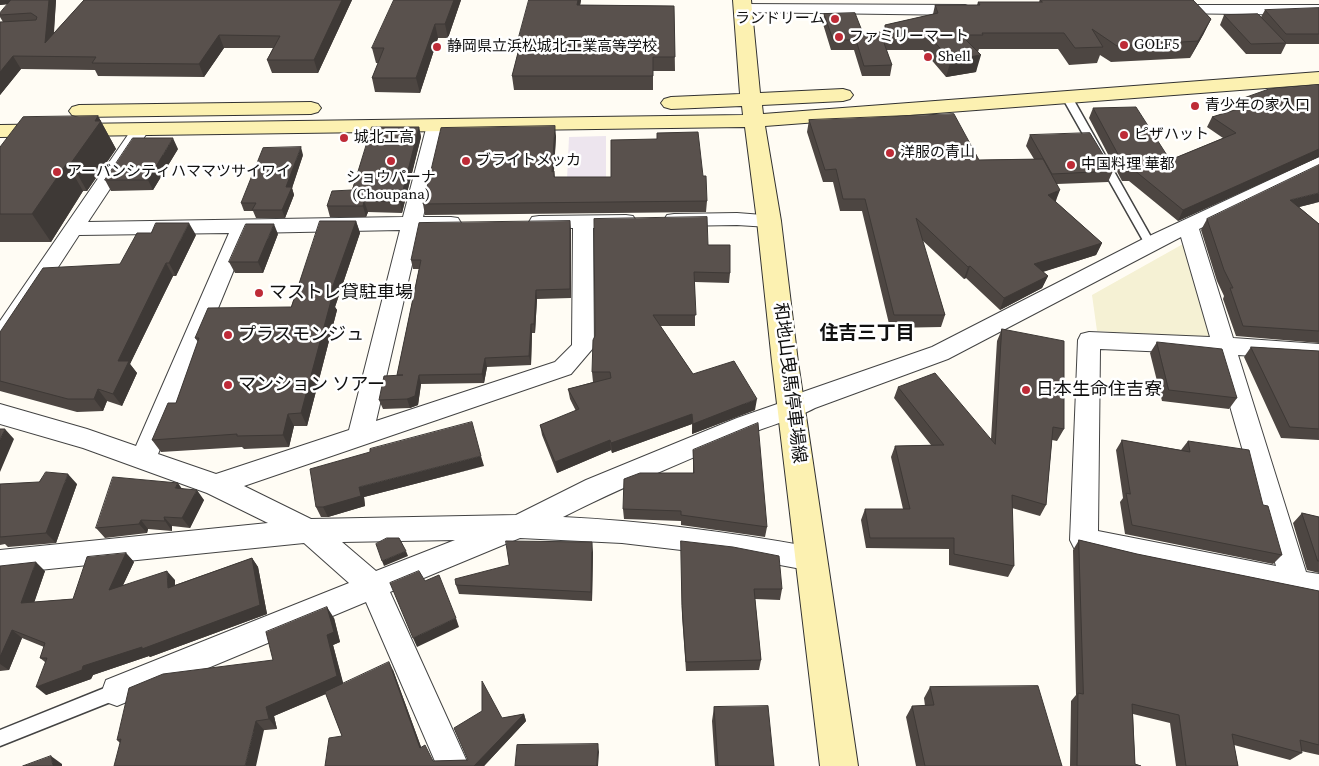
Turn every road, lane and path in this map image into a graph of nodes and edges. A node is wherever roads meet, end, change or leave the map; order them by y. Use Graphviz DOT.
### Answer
graph roads {
  1 [pos="742,4"];
  2 [pos="979,10"];
  3 [pos="1159,10"];
  4 [pos="1319,10"];
  5 [pos="1319,65"];
  6 [pos="1319,78"];
  7 [pos="888,92"];
  8 [pos="859,94"];
  9 [pos="1067,97"];
  10 [pos="652,103"];
  11 [pos="612,104"];
  12 [pos="326,108"];
  13 [pos="414,108"];
  14 [pos="753,111"];
  15 [pos="59,112"];
  16 [pos="436,125"];
  17 [pos="140,130"];
  18 [pos="0,131"];
  19 [pos="1318,166"];
  20 [pos="583,221"];
  21 [pos="769,221"];
  22 [pos="516,222"];
  23 [pos="468,223"];
  24 [pos="413,224"];
  25 [pos="242,226"];
  26 [pos="1188,227"];
  27 [pos="73,229"];
  28 [pos="1150,244"];
  29 [pos="0,338"];
  30 [pos="1224,346"];
  31 [pos="1319,352"];
  32 [pos="792,409"];
  33 [pos="0,414"];
  34 [pos="360,435"];
  35 [pos="143,459"];
  36 [pos="216,485"];
  37 [pos="519,526"];
  38 [pos="308,530"];
  39 [pos="812,559"];
  40 [pos="0,562"];
  41 [pos="1307,584"];
  42 [pos="374,586"];
  43 [pos="117,692"];
  44 [pos="0,738"];
  45 [pos="454,766"];
  46 [pos="839,766"];
  1 -- 2 [label="street"];
  1 -- 14 [label="street, 和地山曳馬停車場線"];
  3 -- 4 [label="street"];
  5 -- 7 [label="street"];
  6 -- 9 [label="street"];
  8 -- 14 [label="street"];
  9 -- 14 [label="street"];
  9 -- 28 [label="lane"];
  10 -- 14 [label="street"];
  11 -- 13 [label="street"];
  12 -- 15 [label="street"];
  14 -- 16 [label="street"];
  14 -- 21 [label="street, 和地山曳馬停車場線"];
  16 -- 17 [label="street"];
  16 -- 24 [label="street"];
  17 -- 18 [label="street"];
  17 -- 27 [label="street"];
  19 -- 26 [label="street"];
  20 -- 21 [label="street"];
  20 -- 22 [label="street"];
  20 -- 34 [label="street"];
  21 -- 32 [label="street, 和地山曳馬停車場線"];
  23 -- 24 [label="street"];
  24 -- 25 [label="street"];
  24 -- 34 [label="street"];
  25 -- 27 [label="street"];
  25 -- 35 [label="street"];
  26 -- 28 [label="street"];
  26 -- 30 [label="street"];
  27 -- 29 [label="street"];
  28 -- 32 [label="street"];
  30 -- 31 [label="street"];
  30 -- 41 [label="street"];
  30 -- 41 [label="street"];
  32 -- 37 [label="street"];
  32 -- 39 [label="street, 和地山曳馬停車場線"];
  33 -- 35 [label="street"];
  34 -- 36 [label="street"];
  35 -- 36 [label="street"];
  36 -- 38 [label="street"];
  37 -- 38 [label="street"];
  37 -- 39 [label="street"];
  37 -- 42 [label="street"];
  38 -- 40 [label="street"];
  38 -- 42 [label="street"];
  39 -- 46 [label="street, 和地山曳馬停車場線"];
  42 -- 43 [label="street"];
  42 -- 45 [label="street"];
  43 -- 44 [label="lane"];
}
